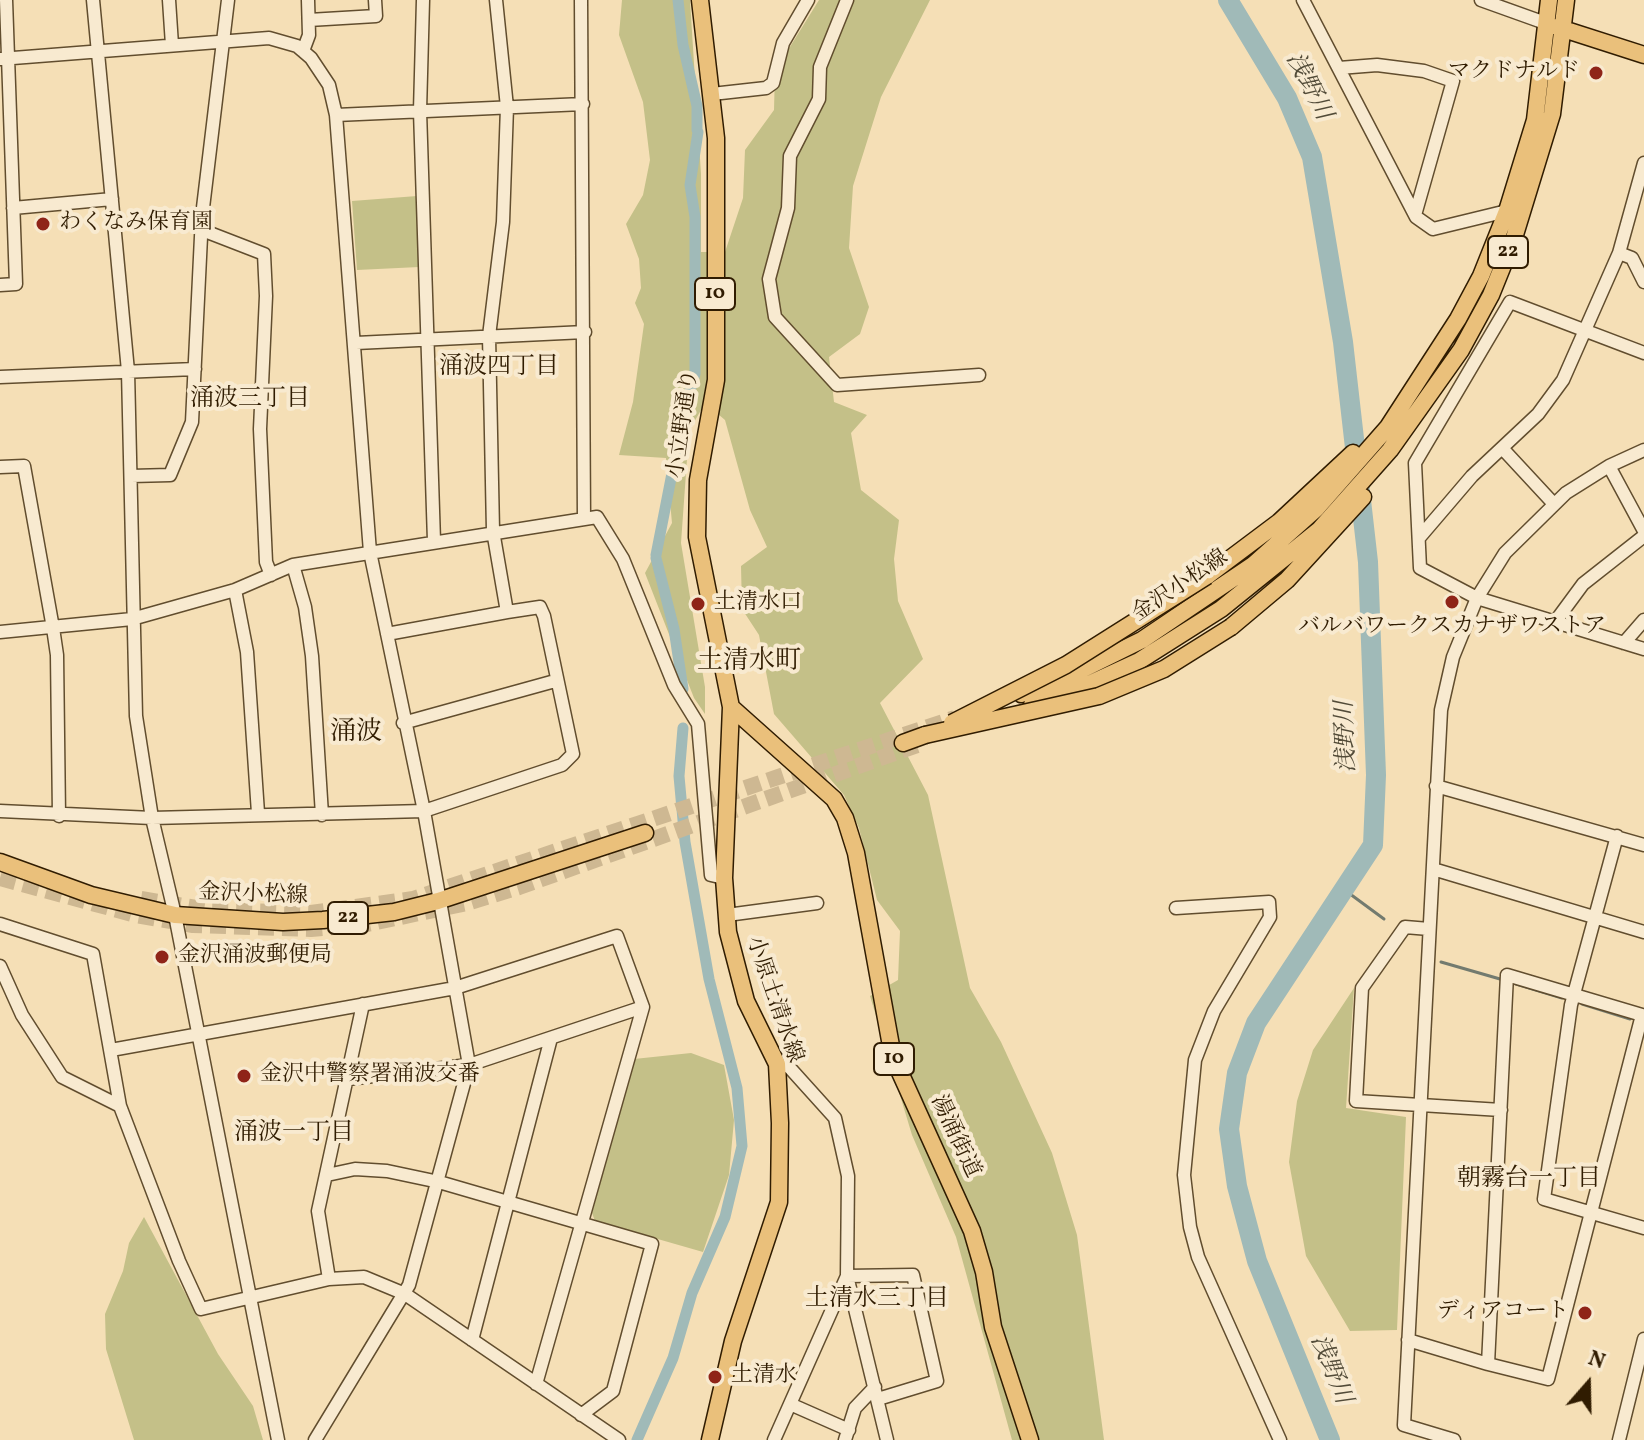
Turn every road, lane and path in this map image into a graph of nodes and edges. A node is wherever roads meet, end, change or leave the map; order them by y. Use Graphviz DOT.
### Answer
graph roads {
  1 [pos="6,0"];
  2 [pos="93,0"];
  3 [pos="169,0"];
  4 [pos="228,0"];
  5 [pos="308,0"];
  6 [pos="375,0"];
  7 [pos="423,0"];
  8 [pos="496,0"];
  9 [pos="581,0"];
  10 [pos="700,0"];
  11 [pos="808,0"];
  12 [pos="847,0"];
  13 [pos="1303,0"];
  14 [pos="1481,0"];
  15 [pos="1549,0"];
  16 [pos="1566,0"];
  17 [pos="309,20"];
  18 [pos="1548,24"];
  19 [pos="1565,29"];
  20 [pos="223,41"];
  21 [pos="172,45"];
  22 [pos="97,51"];
  23 [pos="303,51"];
  24 [pos="1644,55"];
  25 [pos="4,58"];
  26 [pos="1339,68"];
  27 [pos="712,94"];
  28 [pos="583,104"];
  29 [pos="507,107"];
  30 [pos="420,111"];
  31 [pos="336,115"];
  32 [pos="1644,163"];
  33 [pos="112,199"];
  34 [pos="13,208"];
  35 [pos="1507,211"];
  36 [pos="1415,215"];
  37 [pos="202,230"];
  38 [pos="1619,253"];
  39 [pos="1644,282"];
  40 [pos="0,285"];
  41 [pos="1491,295"];
  42 [pos="1510,302"];
  43 [pos="1585,330"];
  44 [pos="585,332"];
  45 [pos="489,336"];
  46 [pos="427,339"];
  47 [pos="356,343"];
  48 [pos="1644,353"];
  49 [pos="195,369"];
  50 [pos="128,371"];
  51 [pos="979,375"];
  52 [pos="0,377"];
  53 [pos="1502,448"];
  54 [pos="1644,450"];
  55 [pos="1609,466"];
  56 [pos="0,467"];
  57 [pos="131,476"];
  58 [pos="1315,500"];
  59 [pos="1553,503"];
  60 [pos="584,519"];
  61 [pos="493,531"];
  62 [pos="1644,534"];
  63 [pos="1319,538"];
  64 [pos="1419,538"];
  65 [pos="434,541"];
  66 [pos="370,552"];
  67 [pos="293,565"];
  68 [pos="271,575"];
  69 [pos="235,590"];
  70 [pos="1477,598"];
  71 [pos="507,612"];
  72 [pos="132,619"];
  73 [pos="1644,620"];
  74 [pos="1555,622"];
  75 [pos="53,628"];
  76 [pos="0,632"];
  77 [pos="387,634"];
  78 [pos="1624,643"];
  79 [pos="1644,649"];
  80 [pos="555,681"];
  81 [pos="731,707"];
  82 [pos="403,723"];
  83 [pos="925,735"];
  84 [pos="903,743"];
  85 [pos="1436,786"];
  86 [pos="0,811"];
  87 [pos="424,811"];
  88 [pos="258,813"];
  89 [pos="322,815"];
  90 [pos="59,816"];
  91 [pos="152,818"];
  92 [pos="645,833"];
  93 [pos="1617,836"];
  94 [pos="1644,845"];
  95 [pos="0,862"];
  96 [pos="1433,869"];
  97 [pos="0,873"];
  98 [pos="724,878"];
  99 [pos="44,881"];
  100 [pos="438,901"];
  101 [pos="817,903"];
  102 [pos="1176,908"];
  103 [pos="175,915"];
  104 [pos="727,915"];
  105 [pos="1594,917"];
  106 [pos="0,924"];
  107 [pos="1429,929"];
  108 [pos="1644,932"];
  109 [pos="0,966"];
  110 [pos="455,988"];
  111 [pos="1574,994"];
  112 [pos="363,1004"];
  113 [pos="643,1007"];
  114 [pos="197,1033"];
  115 [pos="551,1038"];
  116 [pos="111,1050"];
  117 [pos="777,1064"];
  118 [pos="469,1065"];
  119 [pos="348,1079"];
  120 [pos="120,1106"];
  121 [pos="1420,1108"];
  122 [pos="1501,1110"];
  123 [pos="327,1175"];
  124 [pos="439,1182"];
  125 [pos="509,1202"];
  126 [pos="1591,1213"];
  127 [pos="582,1223"];
  128 [pos="1644,1228"];
  129 [pos="847,1276"];
  130 [pos="329,1279"];
  131 [pos="405,1294"];
  132 [pos="251,1298"];
  133 [pos="1644,1339"];
  134 [pos="472,1340"];
  135 [pos="1408,1340"];
  136 [pos="1488,1364"];
  137 [pos="536,1384"];
  138 [pos="877,1393"];
  139 [pos="790,1404"];
  140 [pos="581,1415"];
  141 [pos="1404,1425"];
  142 [pos="847,1435"];
  143 [pos="278,1440"];
  144 [pos="315,1440"];
  145 [pos="619,1440"];
  146 [pos="710,1440"];
  147 [pos="774,1440"];
  148 [pos="887,1440"];
  149 [pos="1030,1440"];
  150 [pos="1280,1440"];
  151 [pos="1409,1440"];
  152 [pos="1454,1440"];
  153 [pos="1619,1440"];
  1 -- 25 [label="street"];
  2 -- 22 [label="street"];
  3 -- 21 [label="street"];
  4 -- 20 [label="street"];
  5 -- 17 [label="street"];
  6 -- 17 [label="street"];
  7 -- 30 [label="street"];
  8 -- 29 [label="street"];
  9 -- 28 [label="street"];
  10 -- 27 [label="main road, 小立野通り / 10"];
  11 -- 27 [label="street"];
  12 -- 51 [label="street"];
  13 -- 26 [label="street"];
  14 -- 18 [label="street"];
  15 -- 18 [label="main road, 22"];
  16 -- 19 [label="main road, 22"];
  17 -- 23 [label="street"];
  18 -- 19 [label="main road"];
  18 -- 35 [label="main road, 22"];
  19 -- 24 [label="main road"];
  19 -- 41 [label="main road, 22"];
  20 -- 21 [label="street"];
  20 -- 23 [label="street"];
  20 -- 37 [label="street"];
  21 -- 22 [label="street"];
  22 -- 25 [label="street"];
  22 -- 33 [label="street"];
  23 -- 31 [label="street"];
  25 -- 34 [label="street"];
  26 -- 36 [label="street"];
  26 -- 36 [label="street"];
  27 -- 81 [label="main road, 小立野通り / 10"];
  28 -- 29 [label="street"];
  28 -- 44 [label="street"];
  29 -- 30 [label="street"];
  29 -- 45 [label="street"];
  30 -- 31 [label="street"];
  30 -- 46 [label="street"];
  31 -- 47 [label="street"];
  32 -- 38 [label="street"];
  33 -- 34 [label="street"];
  33 -- 50 [label="street"];
  34 -- 40 [label="street"];
  35 -- 36 [label="street"];
  35 -- 58 [label="main road, 金沢小松線 / 22"];
  37 -- 49 [label="street"];
  37 -- 68 [label="street"];
  38 -- 39 [label="street"];
  38 -- 43 [label="street"];
  41 -- 42 [label="street"];
  41 -- 63 [label="main road, 22"];
  42 -- 43 [label="street"];
  42 -- 64 [label="street"];
  43 -- 48 [label="street"];
  43 -- 53 [label="street"];
  44 -- 45 [label="street"];
  44 -- 60 [label="street"];
  45 -- 46 [label="street"];
  45 -- 61 [label="street"];
  46 -- 47 [label="street"];
  46 -- 65 [label="street"];
  47 -- 66 [label="street"];
  49 -- 50 [label="street"];
  49 -- 57 [label="street"];
  50 -- 52 [label="street"];
  50 -- 57 [label="street"];
  53 -- 59 [label="street"];
  53 -- 64 [label="street"];
  54 -- 55 [label="street"];
  55 -- 59 [label="street"];
  55 -- 62 [label="street"];
  56 -- 75 [label="street"];
  57 -- 72 [label="street"];
  58 -- 63 [label="main road, 金沢小松線 / 22"];
  58 -- 83 [label="main road, 22, bridge"];
  59 -- 70 [label="street"];
  60 -- 61 [label="street"];
  60 -- 98 [label="street"];
  61 -- 65 [label="street"];
  61 -- 71 [label="street"];
  62 -- 74 [label="street"];
  63 -- 83 [label="main road, 22, bridge"];
  64 -- 70 [label="street"];
  65 -- 66 [label="street"];
  66 -- 67 [label="street"];
  66 -- 77 [label="street"];
  67 -- 68 [label="street"];
  67 -- 89 [label="street"];
  68 -- 69 [label="street"];
  69 -- 72 [label="street"];
  69 -- 88 [label="street"];
  70 -- 74 [label="street"];
  70 -- 85 [label="street"];
  71 -- 77 [label="street"];
  71 -- 80 [label="street"];
  72 -- 75 [label="street"];
  72 -- 91 [label="street"];
  73 -- 78 [label="street"];
  74 -- 78 [label="street"];
  75 -- 76 [label="street"];
  75 -- 90 [label="street"];
  77 -- 82 [label="street"];
  78 -- 79 [label="street"];
  80 -- 82 [label="street"];
  80 -- 87 [label="street"];
  81 -- 98 [label="main road, 小原土清水線"];
  81 -- 149 [label="main road, 湯涌街道 / 10"];
  82 -- 87 [label="street"];
  83 -- 84 [label="main road, 22"];
  85 -- 93 [label="street"];
  85 -- 96 [label="street"];
  86 -- 90 [label="street"];
  87 -- 89 [label="street"];
  87 -- 100 [label="street"];
  88 -- 89 [label="street"];
  88 -- 91 [label="street"];
  90 -- 91 [label="street"];
  91 -- 103 [label="street"];
  92 -- 100 [label="main road, 金沢小松線 / 22"];
  93 -- 94 [label="street"];
  93 -- 105 [label="street"];
  95 -- 99 [label="main road, 22"];
  96 -- 105 [label="street"];
  96 -- 107 [label="street"];
  97 -- 99 [label="main road, 22"];
  98 -- 104 [label="main road, 小原土清水線"];
  99 -- 103 [label="main road, 金沢小松線 / 22"];
  100 -- 103 [label="main road, 金沢小松線 / 22"];
  100 -- 110 [label="street"];
  101 -- 104 [label="street"];
  102 -- 150 [label="street"];
  103 -- 114 [label="street"];
  104 -- 117 [label="main road, 小原土清水線"];
  105 -- 108 [label="street"];
  105 -- 111 [label="street"];
  106 -- 116 [label="street"];
  107 -- 121 [label="street"];
  107 -- 121 [label="street"];
  109 -- 120 [label="street"];
  110 -- 112 [label="street"];
  110 -- 113 [label="street"];
  110 -- 118 [label="street"];
  111 -- 122 [label="street"];
  111 -- 126 [label="street"];
  111 -- 126 [label="street"];
  112 -- 114 [label="street"];
  112 -- 119 [label="street"];
  113 -- 115 [label="street"];
  113 -- 127 [label="street"];
  114 -- 116 [label="street"];
  114 -- 132 [label="street"];
  115 -- 118 [label="street"];
  115 -- 125 [label="street"];
  116 -- 120 [label="street"];
  117 -- 129 [label="street"];
  117 -- 146 [label="main road, 小原土清水線"];
  118 -- 119 [label="street"];
  118 -- 124 [label="street"];
  119 -- 123 [label="street"];
  120 -- 132 [label="street"];
  121 -- 122 [label="street"];
  121 -- 135 [label="street"];
  122 -- 136 [label="street"];
  123 -- 124 [label="street"];
  123 -- 130 [label="street"];
  124 -- 125 [label="street"];
  124 -- 131 [label="street"];
  125 -- 127 [label="street"];
  125 -- 134 [label="street"];
  126 -- 128 [label="street"];
  126 -- 136 [label="street"];
  127 -- 137 [label="street"];
  127 -- 140 [label="street"];
  129 -- 138 [label="street"];
  129 -- 138 [label="street"];
  129 -- 139 [label="street"];
  130 -- 131 [label="street"];
  130 -- 132 [label="street"];
  131 -- 134 [label="street"];
  131 -- 144 [label="street"];
  132 -- 143 [label="street"];
  133 -- 153 [label="street"];
  134 -- 137 [label="street"];
  135 -- 136 [label="street"];
  135 -- 141 [label="street"];
  137 -- 140 [label="street"];
  138 -- 142 [label="street"];
  138 -- 148 [label="street"];
  139 -- 142 [label="street"];
  139 -- 147 [label="street"];
  140 -- 145 [label="street"];
  141 -- 151 [label="street"];
  141 -- 152 [label="street"];
}
